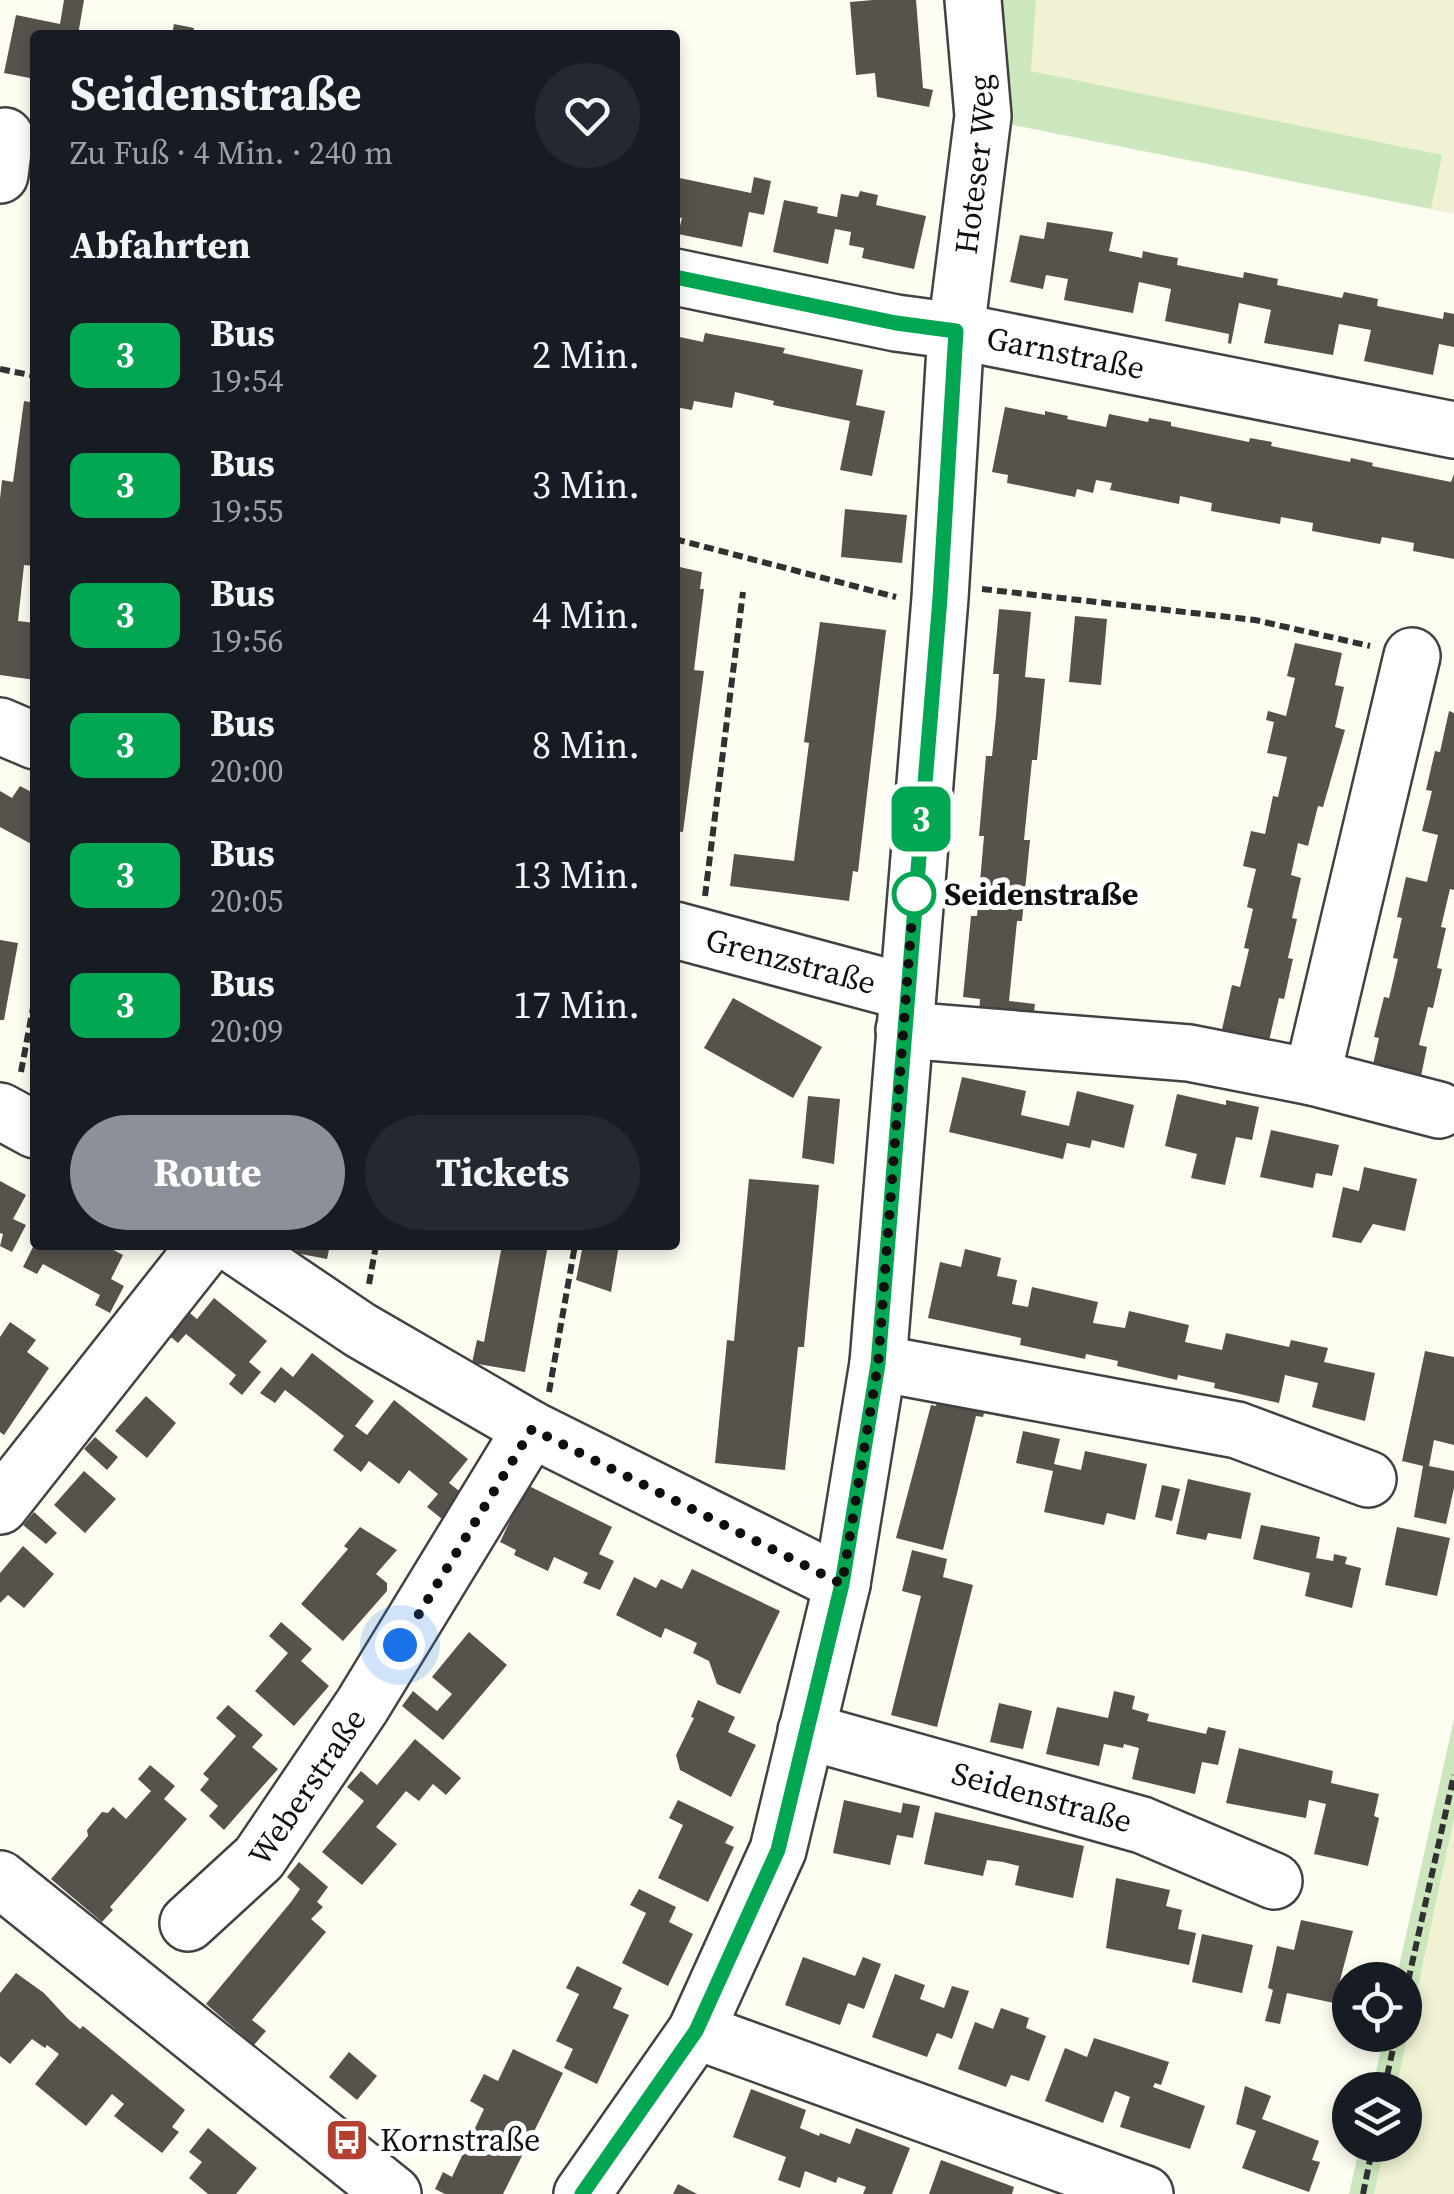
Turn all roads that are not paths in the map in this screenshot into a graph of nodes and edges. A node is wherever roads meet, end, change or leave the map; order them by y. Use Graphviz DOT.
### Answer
graph roads {
  1 [pos="974,0"];
  2 [pos="680,278"];
  3 [pos="956,331"];
  4 [pos="1454,430"];
  5 [pos="1412,656"];
  6 [pos="0,726"];
  7 [pos="30,740"];
  8 [pos="688,933"];
  9 [pos="905,1011"];
  10 [pos="1312,1076"];
  11 [pos="1439,1110"];
  12 [pos="202,1250"];
  13 [pos="241,1250"];
  14 [pos="878,1364"];
  15 [pos="532,1429"];
  16 [pos="1368,1479"];
  17 [pos="0,1506"];
  18 [pos="842,1584"];
  19 [pos="806,1731"];
  20 [pos="0,1879"];
  21 [pos="1274,1881"];
  22 [pos="188,1923"];
  23 [pos="696,2031"];
  24 [pos="393,2194"];
  25 [pos="582,2194"];
  26 [pos="1145,2194"];
  1 -- 3 [label="street, Hoteser Weg"];
  2 -- 3 [label="street, Garnstraße"];
  3 -- 4 [label="street, Garnstraße"];
  3 -- 9 [label="street"];
  5 -- 10 [label="street"];
  6 -- 7 [label="street"];
  8 -- 9 [label="street, Grenzstraße"];
  9 -- 10 [label="street"];
  9 -- 14 [label="street"];
  10 -- 11 [label="street"];
  12 -- 17 [label="street"];
  13 -- 15 [label="street"];
  14 -- 16 [label="street"];
  14 -- 18 [label="street"];
  15 -- 18 [label="street"];
  15 -- 22 [label="street, Weberstraße"];
  18 -- 19 [label="street"];
  19 -- 21 [label="street, Seidenstraße"];
  19 -- 23 [label="street"];
  20 -- 24 [label="street"];
  23 -- 25 [label="street"];
  23 -- 26 [label="street"];
}
